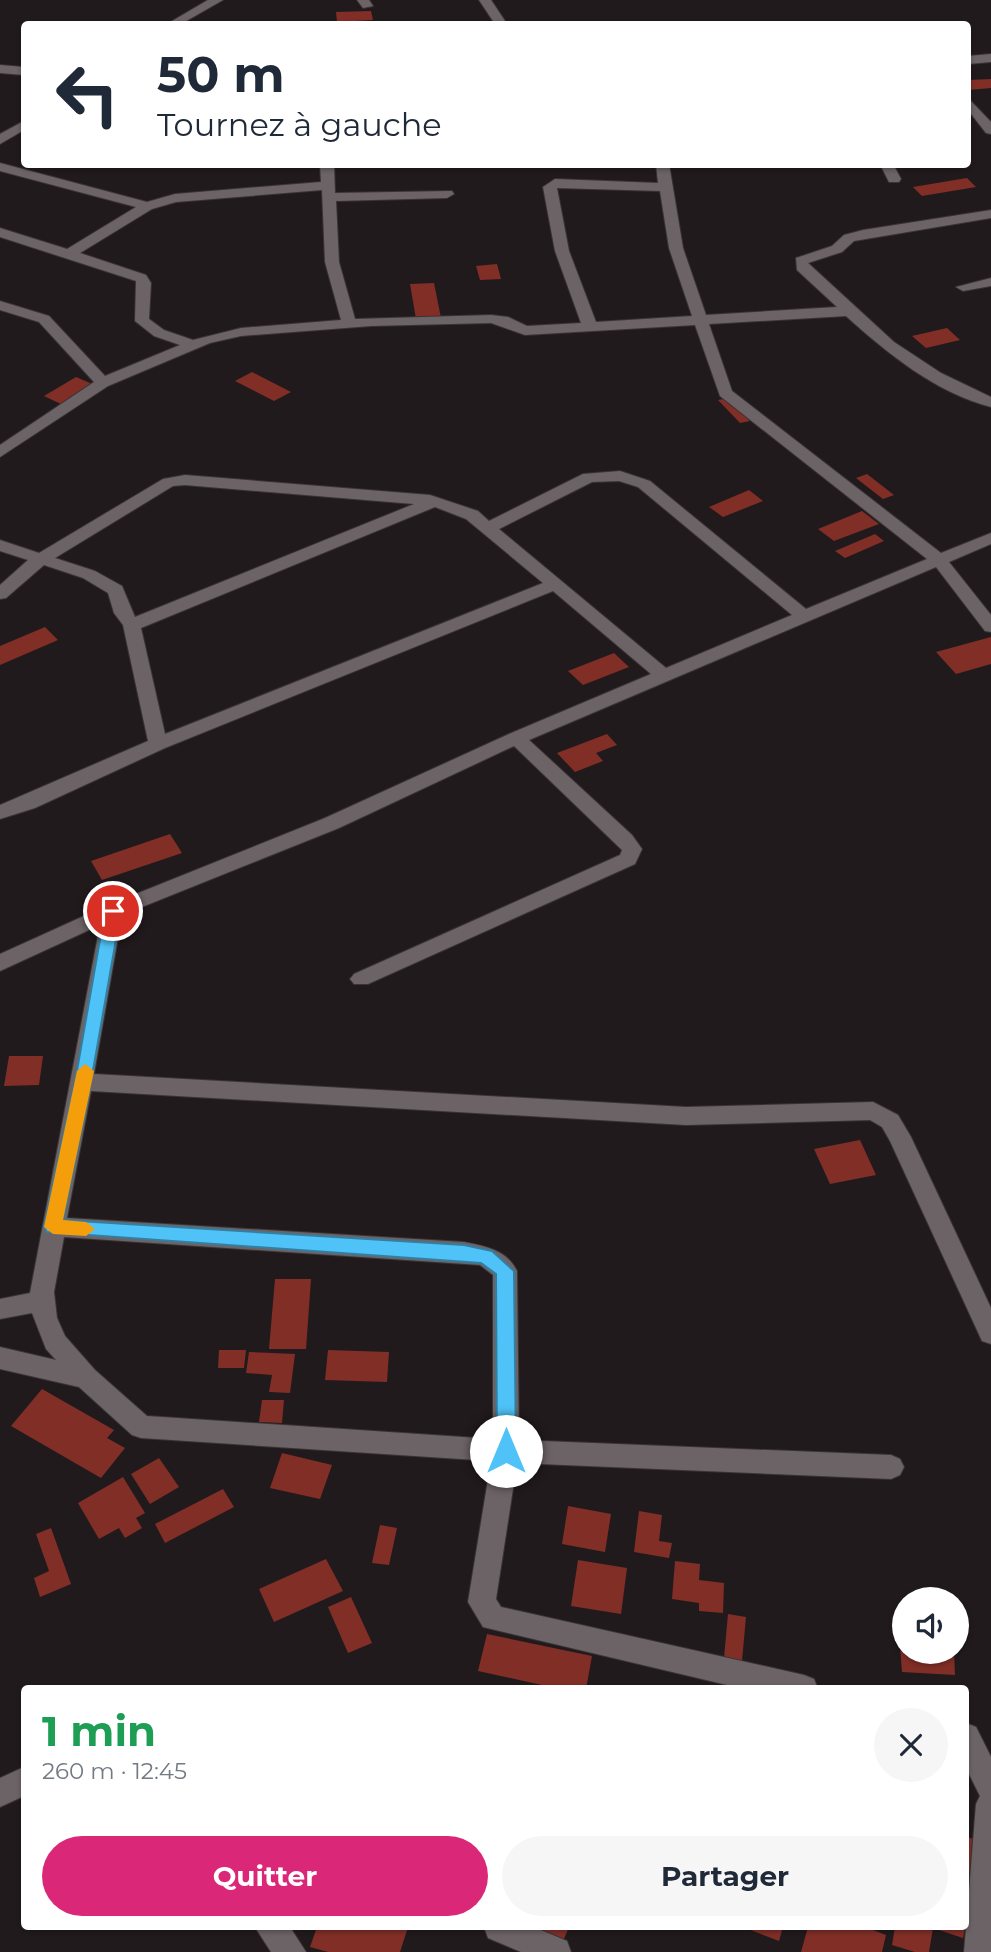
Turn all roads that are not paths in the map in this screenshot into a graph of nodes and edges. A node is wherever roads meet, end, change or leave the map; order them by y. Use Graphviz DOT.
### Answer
graph roads {
  1 [pos="217,0"];
  2 [pos="485,0"];
  3 [pos="178,21"];
  4 [pos="499,21"];
  5 [pos="991,58"];
  6 [pos="971,60"];
  7 [pos="0,69"];
  8 [pos="21,71"];
  9 [pos="971,106"];
  10 [pos="21,128"];
  11 [pos="991,130"];
  12 [pos="0,140"];
  13 [pos="0,167"];
  14 [pos="327,168"];
  15 [pos="663,168"];
  16 [pos="888,168"];
  17 [pos="894,180"];
  18 [pos="666,187"];
  19 [pos="328,191"];
  20 [pos="447,194"];
  21 [pos="147,206"];
  22 [pos="991,214"];
  23 [pos="0,232"];
  24 [pos="71,253"];
  25 [pos="991,282"];
  26 [pos="963,287"];
  27 [pos="0,305"];
  28 [pos="848,310"];
  29 [pos="702,320"];
  30 [pos="349,324"];
  31 [pos="590,327"];
  32 [pos="190,344"];
  33 [pos="103,383"];
  34 [pos="991,402"];
  35 [pos="0,452"];
  36 [pos="435,501"];
  37 [pos="487,528"];
  38 [pos="991,538"];
  39 [pos="0,545"];
  40 [pos="38,559"];
  41 [pos="939,560"];
  42 [pos="553,584"];
  43 [pos="0,594"];
  44 [pos="802,615"];
  45 [pos="132,625"];
  46 [pos="991,627"];
  47 [pos="663,675"];
  48 [pos="516,738"];
  49 [pos="158,744"];
  50 [pos="4,804"];
  51 [pos="113,911"];
  52 [pos="0,963"];
  53 [pos="361,979"];
  54 [pos="83,1082"];
  55 [pos="53,1227"];
  56 [pos="43,1301"];
  57 [pos="0,1309"];
  58 [pos="991,1334"];
  59 [pos="0,1358"];
  60 [pos="86,1378"];
  61 [pos="506,1451"];
  62 [pos="891,1466"];
  63 [pos="786,1685"];
  64 [pos="969,1743"];
  65 [pos="21,1782"];
  66 [pos="991,1788"];
  67 [pos="0,1793"];
  68 [pos="991,1804"];
  69 [pos="273,1930"];
  70 [pos="506,1930"];
  71 [pos="291,1952"];
  72 [pos="556,1952"];
  73 [pos="979,1952"];
  1 -- 3 [label="street"];
  2 -- 4 [label="street"];
  5 -- 6 [label="street"];
  7 -- 8 [label="street"];
  9 -- 11 [label="street"];
  10 -- 12 [label="street"];
  13 -- 21 [label="street"];
  14 -- 19 [label="street"];
  15 -- 18 [label="street"];
  16 -- 17 [label="street"];
  18 -- 29 [label="street"];
  18 -- 31 [label="street"];
  19 -- 20 [label="street"];
  19 -- 21 [label="street"];
  19 -- 30 [label="street"];
  21 -- 24 [label="street"];
  22 -- 28 [label="street"];
  23 -- 24 [label="street"];
  24 -- 32 [label="street"];
  25 -- 26 [label="street"];
  27 -- 33 [label="street"];
  28 -- 29 [label="street"];
  28 -- 34 [label="street"];
  29 -- 31 [label="street"];
  29 -- 41 [label="street"];
  30 -- 31 [label="street"];
  30 -- 32 [label="street"];
  32 -- 33 [label="street"];
  33 -- 35 [label="street"];
  36 -- 37 [label="street"];
  36 -- 40 [label="street"];
  36 -- 45 [label="street"];
  37 -- 42 [label="street"];
  37 -- 44 [label="street"];
  38 -- 41 [label="street"];
  39 -- 40 [label="street"];
  40 -- 43 [label="street"];
  40 -- 45 [label="street"];
  41 -- 44 [label="street"];
  41 -- 46 [label="street"];
  42 -- 47 [label="street"];
  42 -- 49 [label="street"];
  44 -- 47 [label="street"];
  45 -- 49 [label="street"];
  47 -- 48 [label="street"];
  48 -- 51 [label="street"];
  48 -- 53 [label="street"];
  49 -- 50 [label="street"];
  51 -- 52 [label="street"];
  51 -- 54 [label="street"];
  54 -- 55 [label="street"];
  54 -- 58 [label="street"];
  55 -- 56 [label="street"];
  55 -- 61 [label="street"];
  56 -- 57 [label="street"];
  56 -- 60 [label="street"];
  59 -- 60 [label="street"];
  60 -- 61 [label="street"];
  61 -- 62 [label="street"];
  61 -- 63 [label="street"];
  64 -- 66 [label="street"];
  65 -- 67 [label="street"];
  68 -- 73 [label="street"];
  69 -- 71 [label="street"];
  70 -- 72 [label="street"];
}
